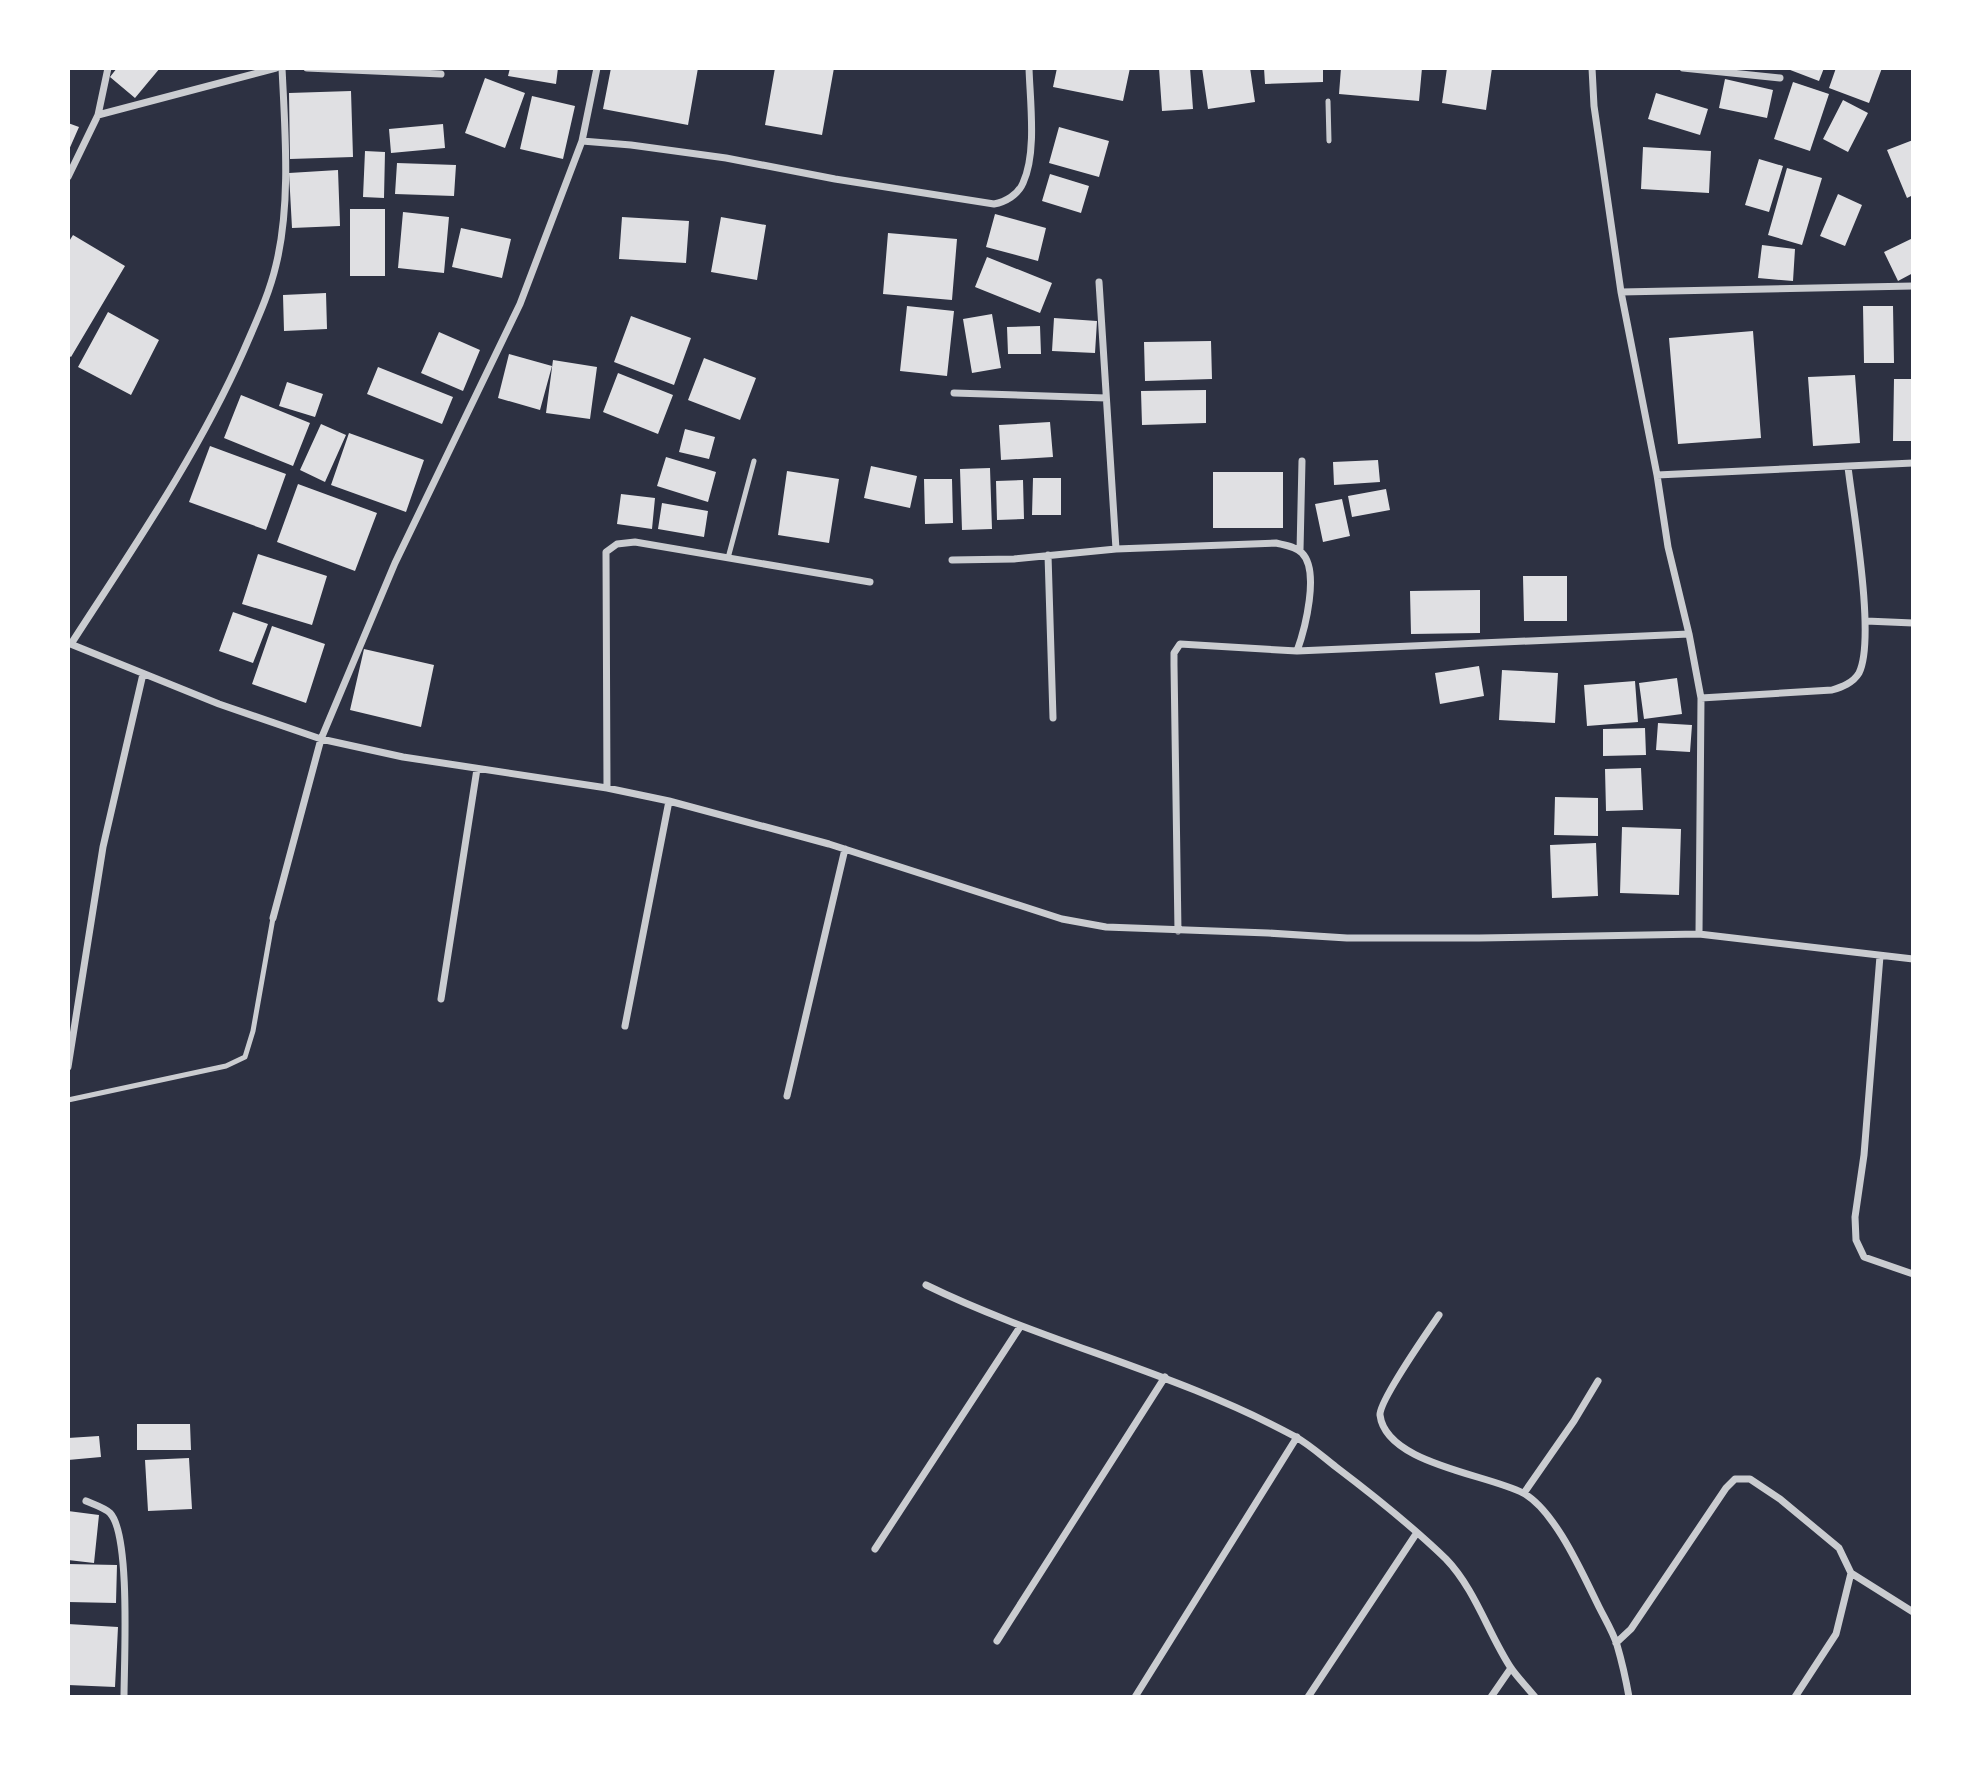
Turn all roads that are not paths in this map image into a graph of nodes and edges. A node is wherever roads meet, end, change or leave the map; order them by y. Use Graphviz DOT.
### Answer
graph roads {
  1 [pos="108,68"];
  2 [pos="276,68"];
  3 [pos="282,68"];
  4 [pos="307,68"];
  5 [pos="597,68"];
  6 [pos="1029,68"];
  7 [pos="1592,68"];
  8 [pos="1683,68"];
  9 [pos="441,74"];
  10 [pos="1780,78"];
  11 [pos="1328,101"];
  12 [pos="98,115"];
  13 [pos="582,141"];
  14 [pos="1329,141"];
  15 [pos="68,177"];
  16 [pos="1098,282"];
  17 [pos="1913,286"];
  18 [pos="1621,292"];
  19 [pos="954,393"];
  20 [pos="1106,398"];
  21 [pos="754,461"];
  22 [pos="1302,461"];
  23 [pos="1913,463"];
  24 [pos="1848,467"];
  25 [pos="1657,475"];
  26 [pos="1116,549"];
  27 [pos="1300,551"];
  28 [pos="1048,555"];
  29 [pos="728,558"];
  30 [pos="952,560"];
  31 [pos="870,582"];
  32 [pos="1866,621"];
  33 [pos="1913,623"];
  34 [pos="1689,634"];
  35 [pos="70,643"];
  36 [pos="1297,651"];
  37 [pos="143,674"];
  38 [pos="1701,698"];
  39 [pos="1052,718"];
  40 [pos="321,739"];
  41 [pos="477,769"];
  42 [pos="607,788"];
  43 [pos="669,801"];
  44 [pos="845,849"];
  45 [pos="272,918"];
  46 [pos="1178,931"];
  47 [pos="1699,934"];
  48 [pos="1880,956"];
  49 [pos="1913,959"];
  50 [pos="440,999"];
  51 [pos="625,1026"];
  52 [pos="68,1067"];
  53 [pos="787,1096"];
  54 [pos="68,1100"];
  55 [pos="1913,1273"];
  56 [pos="926,1286"];
  57 [pos="1439,1315"];
  58 [pos="1020,1327"];
  59 [pos="1165,1377"];
  60 [pos="1598,1381"];
  61 [pos="1297,1437"];
  62 [pos="1524,1493"];
  63 [pos="86,1501"];
  64 [pos="1416,1534"];
  65 [pos="875,1549"];
  66 [pos="1851,1573"];
  67 [pos="1913,1612"];
  68 [pos="997,1641"];
  69 [pos="1616,1643"];
  70 [pos="1511,1668"];
  71 [pos="124,1697"];
  72 [pos="1135,1697"];
  73 [pos="1308,1697"];
  74 [pos="1491,1697"];
  75 [pos="1535,1697"];
  76 [pos="1629,1697"];
  77 [pos="1795,1697"];
  1 -- 12 [label="street"];
  2 -- 12 [label="street"];
  3 -- 35 [label="street"];
  4 -- 9 [label="street"];
  5 -- 13 [label="street"];
  6 -- 13 [label="street"];
  7 -- 18 [label="street"];
  8 -- 10 [label="street"];
  11 -- 14 [label="lane"];
  12 -- 15 [label="street"];
  13 -- 40 [label="street"];
  16 -- 20 [label="street"];
  17 -- 18 [label="street"];
  18 -- 25 [label="street"];
  19 -- 20 [label="street"];
  20 -- 26 [label="street"];
  21 -- 29 [label="lane"];
  22 -- 27 [label="street"];
  23 -- 24 [label="street"];
  24 -- 25 [label="street"];
  24 -- 32 [label="street"];
  25 -- 34 [label="street"];
  26 -- 27 [label="street"];
  26 -- 28 [label="street"];
  27 -- 36 [label="street"];
  28 -- 30 [label="street"];
  28 -- 39 [label="street"];
  29 -- 31 [label="street"];
  29 -- 42 [label="street"];
  32 -- 33 [label="street"];
  32 -- 38 [label="street"];
  34 -- 36 [label="street"];
  34 -- 38 [label="street"];
  35 -- 37 [label="street"];
  36 -- 46 [label="street"];
  37 -- 40 [label="street"];
  37 -- 52 [label="street"];
  38 -- 47 [label="street"];
  40 -- 41 [label="street"];
  40 -- 45 [label="street"];
  41 -- 42 [label="street"];
  41 -- 50 [label="street"];
  42 -- 43 [label="street"];
  43 -- 44 [label="street"];
  43 -- 51 [label="street"];
  44 -- 46 [label="street"];
  44 -- 53 [label="street"];
  45 -- 54 [label="lane"];
  46 -- 47 [label="street"];
  47 -- 48 [label="street"];
  48 -- 49 [label="street"];
  48 -- 55 [label="street"];
  56 -- 58 [label="street"];
  57 -- 62 [label="street"];
  58 -- 59 [label="street"];
  58 -- 65 [label="street"];
  59 -- 61 [label="street"];
  59 -- 68 [label="street"];
  60 -- 62 [label="street"];
  61 -- 64 [label="street"];
  61 -- 72 [label="street"];
  62 -- 69 [label="street"];
  63 -- 71 [label="street"];
  64 -- 70 [label="street"];
  64 -- 73 [label="street"];
  66 -- 67 [label="street"];
  66 -- 69 [label="street"];
  66 -- 77 [label="street"];
  69 -- 76 [label="street"];
  70 -- 74 [label="street"];
  70 -- 75 [label="street"];
}
